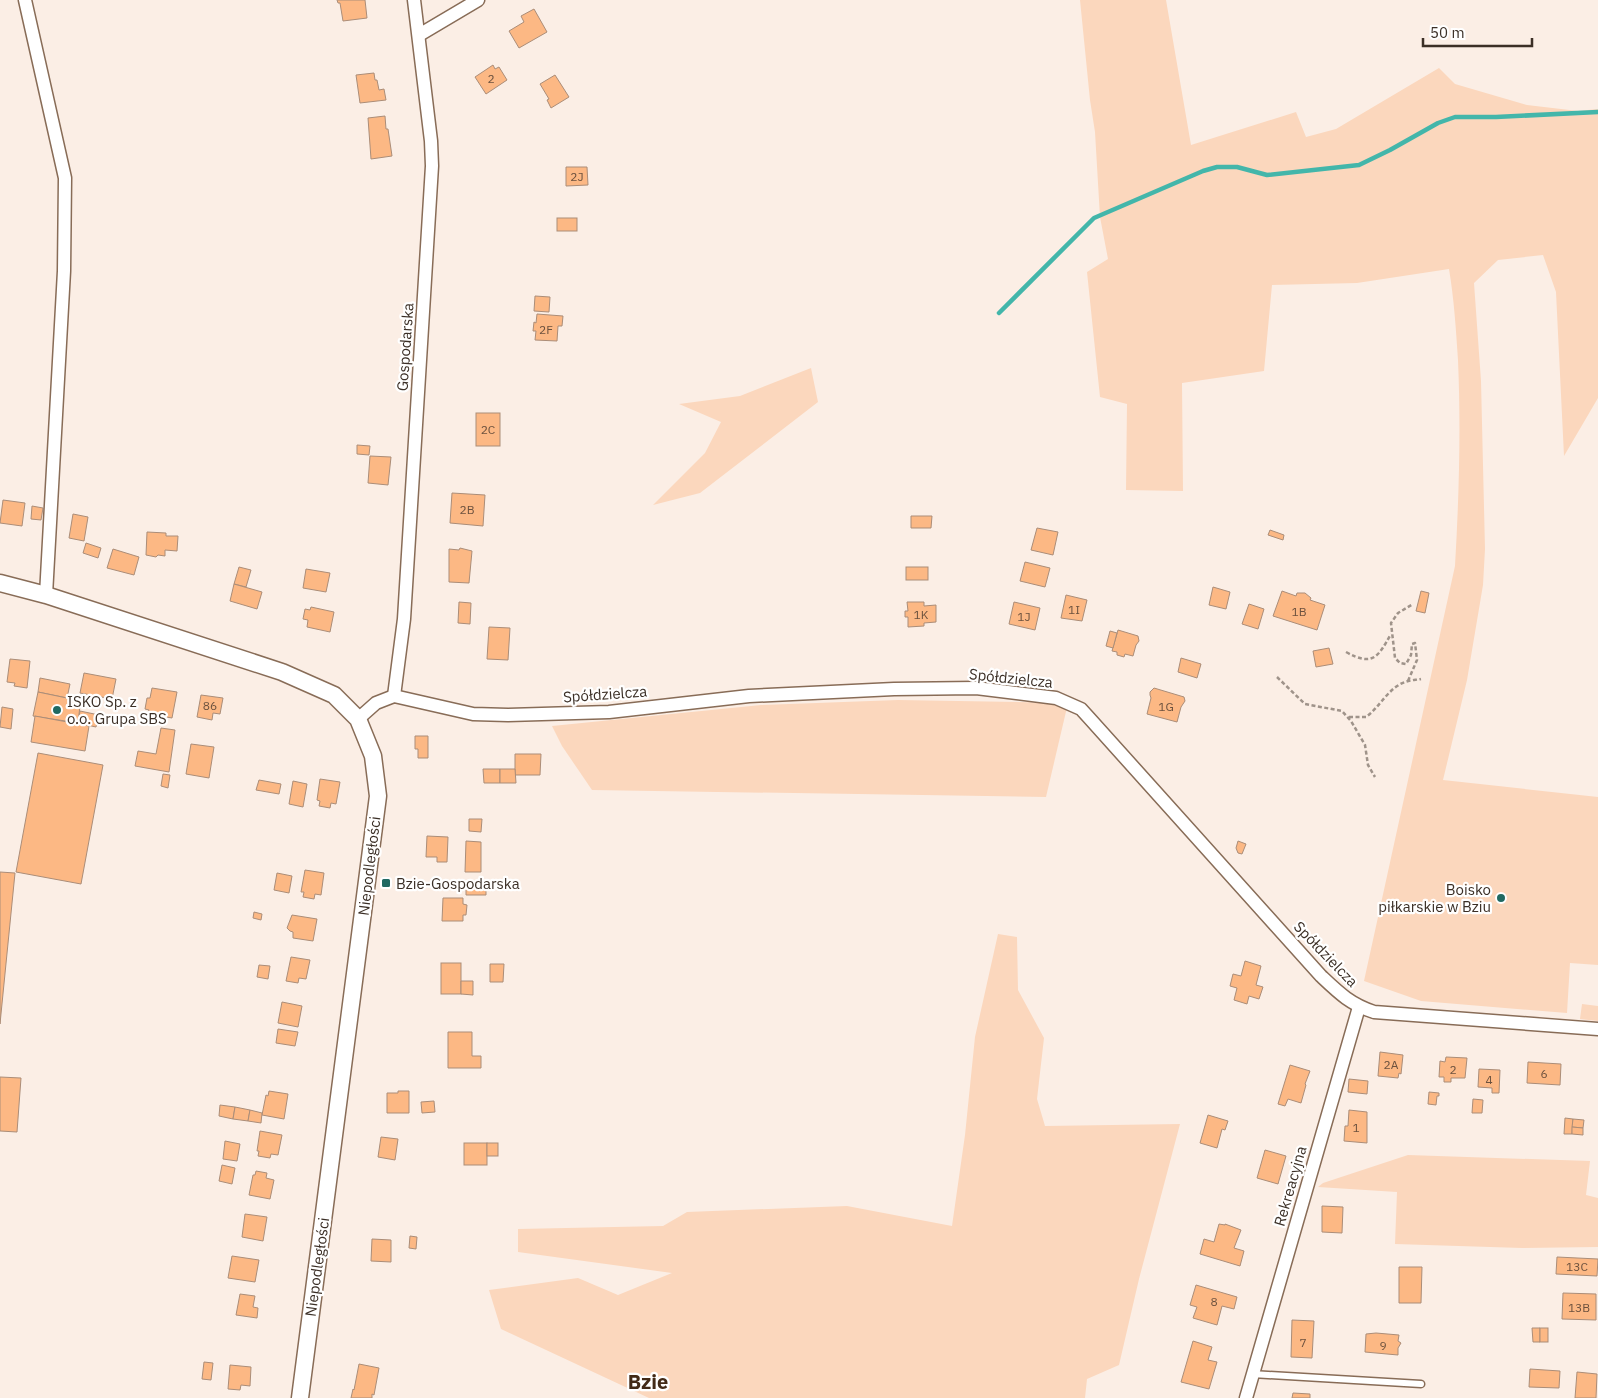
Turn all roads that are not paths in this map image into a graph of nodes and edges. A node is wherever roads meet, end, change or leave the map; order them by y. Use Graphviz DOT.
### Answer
graph roads {
  1 [pos="25,0"];
  2 [pos="414,0"];
  3 [pos="478,0"];
  4 [pos="419,35"];
  5 [pos="0,583"];
  6 [pos="46,595"];
  7 [pos="394,696"];
  8 [pos="358,718"];
  9 [pos="1359,1007"];
  10 [pos="1598,1029"];
  11 [pos="1252,1374"];
  12 [pos="1421,1384"];
  13 [pos="300,1398"];
  14 [pos="1246,1398"];
  1 -- 6 [label="street"];
  2 -- 4 [label="street, Gospodarska"];
  3 -- 4 [label="street"];
  4 -- 7 [label="street, Gospodarska"];
  5 -- 6 [label="street, Niepodległości"];
  6 -- 8 [label="street, Niepodległości"];
  7 -- 8 [label="street"];
  7 -- 9 [label="street, Spółdzielcza"];
  8 -- 13 [label="street, Niepodległości"];
  9 -- 10 [label="street, Spółdzielcza"];
  9 -- 11 [label="street, Rekreacyjna"];
  11 -- 12 [label="lane"];
  11 -- 14 [label="street, Rekreacyjna"];
}
